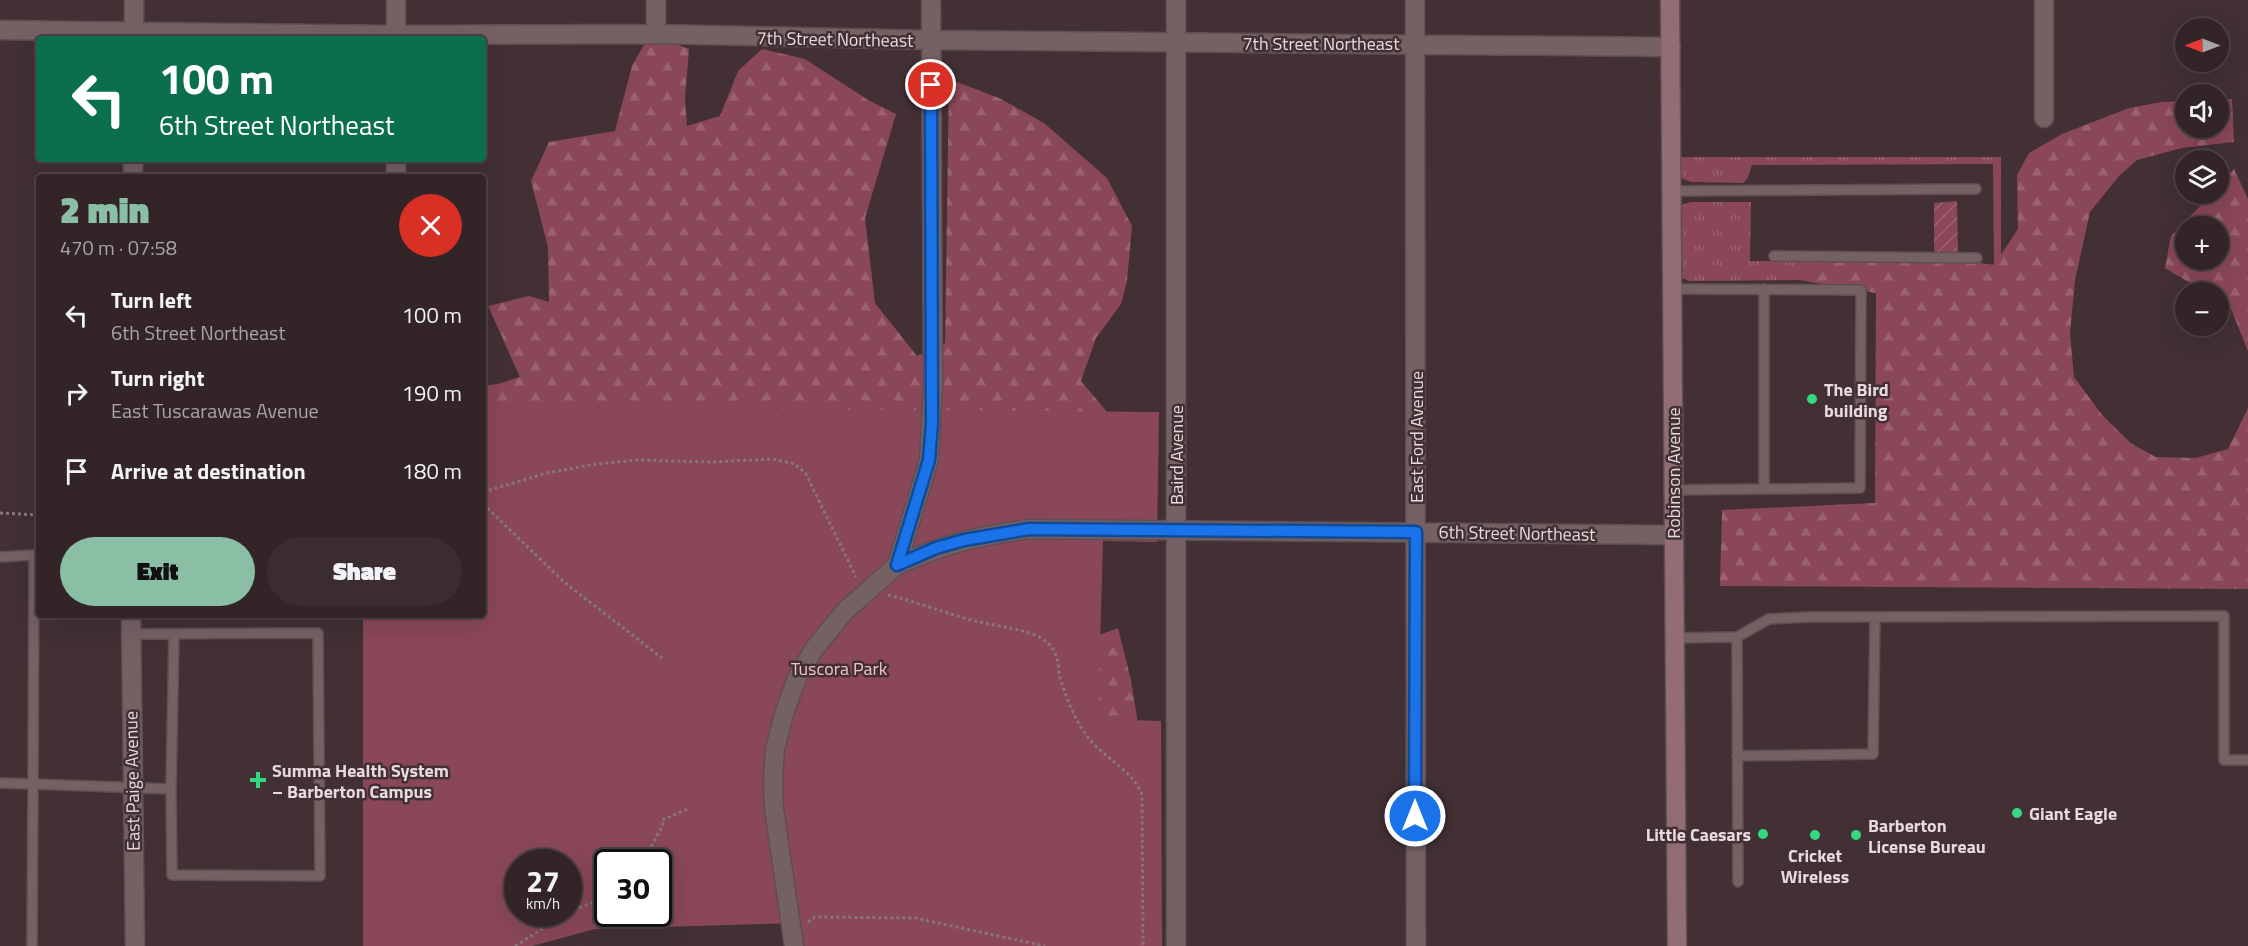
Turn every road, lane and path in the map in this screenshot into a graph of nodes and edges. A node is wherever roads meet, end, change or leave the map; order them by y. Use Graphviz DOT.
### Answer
graph roads {
  1 [pos="134,0"];
  2 [pos="396,0"];
  3 [pos="656,0"];
  4 [pos="931,0"];
  5 [pos="1176,0"];
  6 [pos="1415,0"];
  7 [pos="1671,0"];
  8 [pos="2044,0"];
  9 [pos="0,30"];
  10 [pos="656,34"];
  11 [pos="134,35"];
  12 [pos="265,36"];
  13 [pos="396,36"];
  14 [pos="483,36"];
  15 [pos="931,40"];
  16 [pos="1176,42"];
  17 [pos="1415,44"];
  18 [pos="1671,47"];
  19 [pos="2044,118"];
  20 [pos="1976,189"];
  21 [pos="1672,191"];
  22 [pos="1774,256"];
  23 [pos="1977,258"];
  24 [pos="1673,289"];
  25 [pos="1764,290"];
  26 [pos="1764,489"];
  27 [pos="1673,490"];
  28 [pos="486,491"];
  29 [pos="486,507"];
  30 [pos="0,513"];
  31 [pos="36,515"];
  32 [pos="1176,531"];
  33 [pos="1416,532"];
  34 [pos="1674,535"];
  35 [pos="0,557"];
  36 [pos="897,565"];
  37 [pos="864,593"];
  38 [pos="1875,617"];
  39 [pos="131,625"];
  40 [pos="174,634"];
  41 [pos="1737,637"];
  42 [pos="1674,638"];
  43 [pos="662,658"];
  44 [pos="1737,756"];
  45 [pos="2248,760"];
  46 [pos="0,783"];
  47 [pos="33,784"];
  48 [pos="132,787"];
  49 [pos="171,789"];
  50 [pos="688,809"];
  51 [pos="649,849"];
  52 [pos="1738,882"];
  53 [pos="545,927"];
  54 [pos="793,939"];
  55 [pos="32,946"];
  56 [pos="135,946"];
  57 [pos="515,946"];
  58 [pos="1044,946"];
  59 [pos="1143,946"];
  60 [pos="1176,946"];
  61 [pos="1416,946"];
  62 [pos="1677,946"];
  1 -- 11 [label="street"];
  2 -- 13 [label="street"];
  3 -- 10 [label="street"];
  4 -- 15 [label="street"];
  5 -- 16 [label="street, Baird Avenue"];
  6 -- 17 [label="street, East Ford Avenue"];
  7 -- 18 [label="main road, Robinson Avenue"];
  8 -- 19 [label="street"];
  9 -- 11 [label="street, 7th Street Northeast"];
  10 -- 14 [label="street, 7th Street Northeast"];
  10 -- 15 [label="street, 7th Street Northeast"];
  11 -- 12 [label="street, 7th Street Northeast"];
  15 -- 16 [label="street, 7th Street Northeast"];
  15 -- 36 [label="street"];
  16 -- 17 [label="street, 7th Street Northeast"];
  16 -- 32 [label="street, Baird Avenue"];
  17 -- 18 [label="street, 7th Street Northeast"];
  17 -- 33 [label="street, East Ford Avenue"];
  18 -- 21 [label="main road, Robinson Avenue"];
  20 -- 21 [label="lane"];
  21 -- 24 [label="main road, Robinson Avenue"];
  22 -- 23 [label="lane"];
  24 -- 25 [label="lane"];
  24 -- 27 [label="main road, Robinson Avenue"];
  25 -- 26 [label="lane"];
  25 -- 26 [label="lane"];
  26 -- 27 [label="lane"];
  27 -- 34 [label="main road, Robinson Avenue"];
  28 -- 37 [label="path"];
  29 -- 43 [label="path"];
  30 -- 31 [label="path"];
  32 -- 33 [label="street, 6th Street Northeast"];
  32 -- 36 [label="street, 6th Street Northeast"];
  32 -- 60 [label="street, Baird Avenue"];
  33 -- 34 [label="street, 6th Street Northeast"];
  33 -- 61 [label="street, East Ford Avenue"];
  34 -- 42 [label="main road, Robinson Avenue"];
  35 -- 47 [label="lane"];
  36 -- 37 [label="street"];
  37 -- 54 [label="street"];
  37 -- 59 [label="path"];
  38 -- 41 [label="lane"];
  38 -- 44 [label="lane"];
  38 -- 45 [label="lane"];
  39 -- 40 [label="lane"];
  39 -- 48 [label="street, East Paige Avenue"];
  40 -- 49 [label="lane"];
  40 -- 49 [label="lane"];
  41 -- 42 [label="lane"];
  41 -- 44 [label="lane"];
  42 -- 62 [label="main road, Robinson Avenue"];
  44 -- 52 [label="lane"];
  46 -- 47 [label="lane"];
  47 -- 48 [label="lane"];
  47 -- 55 [label="lane"];
  48 -- 49 [label="lane"];
  48 -- 56 [label="street, East Paige Avenue"];
  50 -- 51 [label="path"];
  53 -- 57 [label="path"];
  54 -- 58 [label="path"];
}
